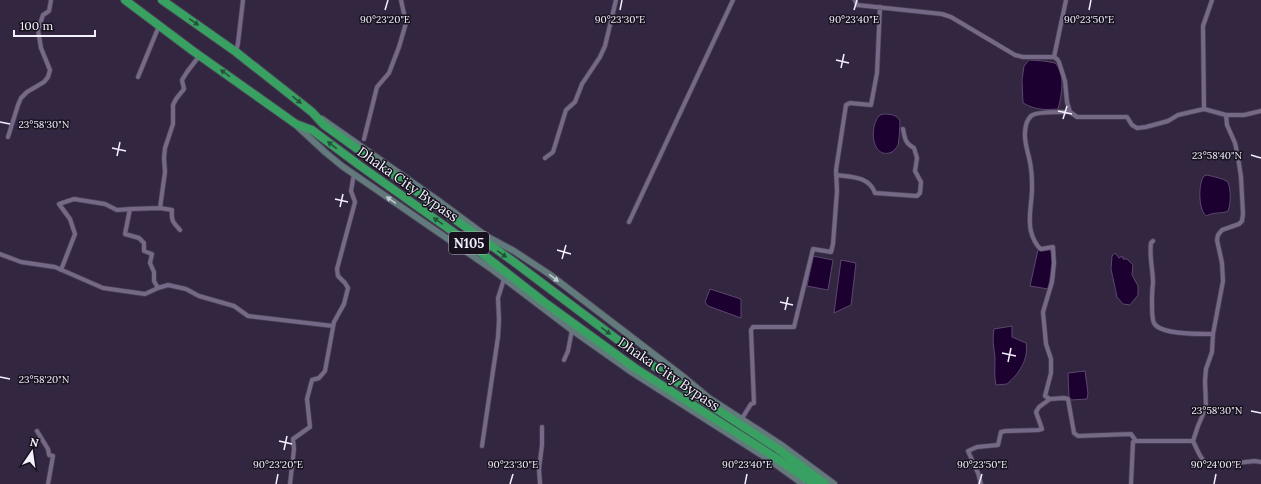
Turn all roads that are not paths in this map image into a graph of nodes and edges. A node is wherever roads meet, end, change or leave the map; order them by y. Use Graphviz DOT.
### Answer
graph roads {
  1 [pos="51,0"];
  2 [pos="125,0"];
  3 [pos="162,0"];
  4 [pos="243,0"];
  5 [pos="402,0"];
  6 [pos="616,0"];
  7 [pos="732,0"];
  8 [pos="856,0"];
  9 [pos="1066,0"];
  10 [pos="1212,0"];
  11 [pos="880,7"];
  12 [pos="159,26"];
  13 [pos="236,52"];
  14 [pos="200,55"];
  15 [pos="1054,57"];
  16 [pos="138,78"];
  17 [pos="1204,109"];
  18 [pos="1261,111"];
  19 [pos="1070,112"];
  20 [pos="314,114"];
  21 [pos="1226,115"];
  22 [pos="296,124"];
  23 [pos="904,129"];
  24 [pos="8,137"];
  25 [pos="364,139"];
  26 [pos="545,158"];
  27 [pos="354,174"];
  28 [pos="836,175"];
  29 [pos="160,208"];
  30 [pos="130,209"];
  31 [pos="629,222"];
  32 [pos="180,230"];
  33 [pos="1154,241"];
  34 [pos="0,254"];
  35 [pos="61,270"];
  36 [pos="504,279"];
  37 [pos="158,288"];
  38 [pos="333,326"];
  39 [pos="572,330"];
  40 [pos="1213,334"];
  41 [pos="564,360"];
  42 [pos="1050,399"];
  43 [pos="741,420"];
  44 [pos="542,427"];
  45 [pos="37,431"];
  46 [pos="1193,441"];
  47 [pos="1136,442"];
  48 [pos="482,446"];
  49 [pos="1261,462"];
  50 [pos="48,484"];
  51 [pos="290,484"];
  52 [pos="540,484"];
  53 [pos="803,484"];
  54 [pos="814,484"];
  55 [pos="825,484"];
  56 [pos="834,484"];
  57 [pos="980,484"];
  58 [pos="1132,484"];
  1 -- 24 [label="street"];
  2 -- 12 [label="highway, Dhaka City Bypass / N105"];
  3 -- 13 [label="highway, Dhaka City Bypass / N105, one-way"];
  4 -- 13 [label="street"];
  5 -- 25 [label="street"];
  6 -- 26 [label="street"];
  7 -- 31 [label="street"];
  8 -- 11 [label="street"];
  9 -- 15 [label="street"];
  10 -- 17 [label="street"];
  11 -- 15 [label="street"];
  11 -- 28 [label="street"];
  12 -- 14 [label="highway, Dhaka City Bypass / N105"];
  12 -- 16 [label="street"];
  13 -- 20 [label="highway, Dhaka City Bypass / N105, one-way"];
  22 -- 14 [label="highway, Dhaka City Bypass / N105, one-way"];
  14 -- 29 [label="street"];
  15 -- 19 [label="street"];
  17 -- 19 [label="street"];
  17 -- 21 [label="street"];
  18 -- 21 [label="street"];
  19 -- 42 [label="street"];
  20 -- 43 [label="main road, one-way"];
  20 -- 55 [label="highway, Dhaka City Bypass / N105, one-way"];
  21 -- 40 [label="street"];
  22 -- 27 [label="main road"];
  54 -- 22 [label="highway, Dhaka City Bypass / N105, one-way"];
  23 -- 28 [label="street"];
  36 -- 27 [label="main road, one-way"];
  27 -- 38 [label="street"];
  28 -- 43 [label="street"];
  29 -- 30 [label="street"];
  29 -- 32 [label="street"];
  30 -- 35 [label="street"];
  30 -- 37 [label="street"];
  33 -- 40 [label="street"];
  34 -- 35 [label="street"];
  35 -- 37 [label="street"];
  36 -- 39 [label="main road"];
  36 -- 48 [label="street"];
  37 -- 38 [label="street"];
  38 -- 51 [label="street"];
  39 -- 41 [label="street"];
  39 -- 53 [label="main road"];
  40 -- 46 [label="street"];
  42 -- 47 [label="street"];
  42 -- 57 [label="street"];
  43 -- 56 [label="main road"];
  44 -- 52 [label="street"];
  45 -- 50 [label="street"];
  46 -- 47 [label="street"];
  46 -- 49 [label="street"];
  47 -- 58 [label="street"];
}
